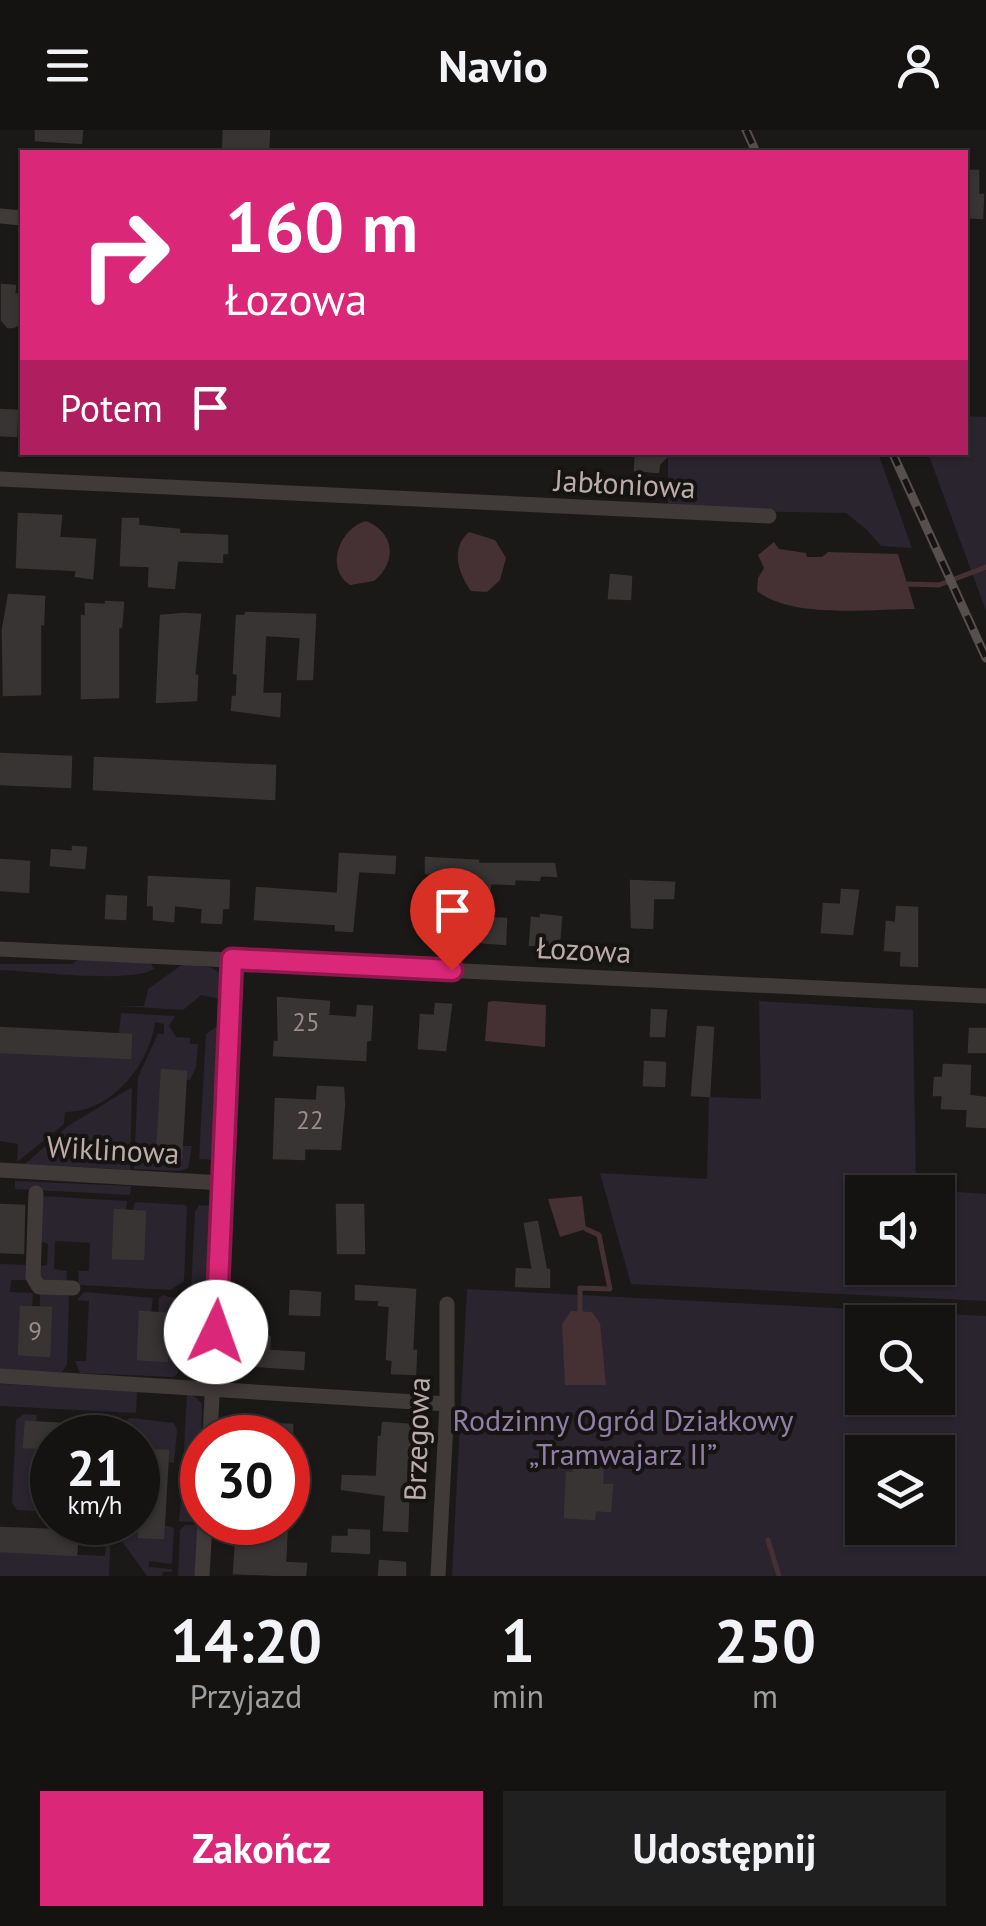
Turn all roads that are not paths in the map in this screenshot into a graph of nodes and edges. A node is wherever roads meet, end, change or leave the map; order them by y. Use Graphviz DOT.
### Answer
graph roads {
  1 [pos="0,479"];
  2 [pos="769,516"];
  3 [pos="0,949"];
  4 [pos="232,959"];
  5 [pos="986,996"];
  6 [pos="0,1170"];
  7 [pos="223,1183"];
  8 [pos="36,1193"];
  9 [pos="73,1288"];
  10 [pos="446,1304"];
  11 [pos="0,1376"];
  12 [pos="213,1389"];
  13 [pos="446,1404"];
  14 [pos="211,1415"];
  15 [pos="204,1545"];
  16 [pos="202,1576"];
  17 [pos="438,1576"];
  1 -- 2 [label="street, Jabłoniowa"];
  3 -- 4 [label="street, Łozowa"];
  4 -- 5 [label="street, Łozowa"];
  4 -- 7 [label="street"];
  6 -- 7 [label="street, Wiklinowa"];
  7 -- 12 [label="street"];
  8 -- 9 [label="street"];
  10 -- 13 [label="street, Brzegowa"];
  11 -- 12 [label="street"];
  12 -- 13 [label="street"];
  12 -- 14 [label="street"];
  13 -- 17 [label="street, Brzegowa"];
  15 -- 16 [label="street"];
}
